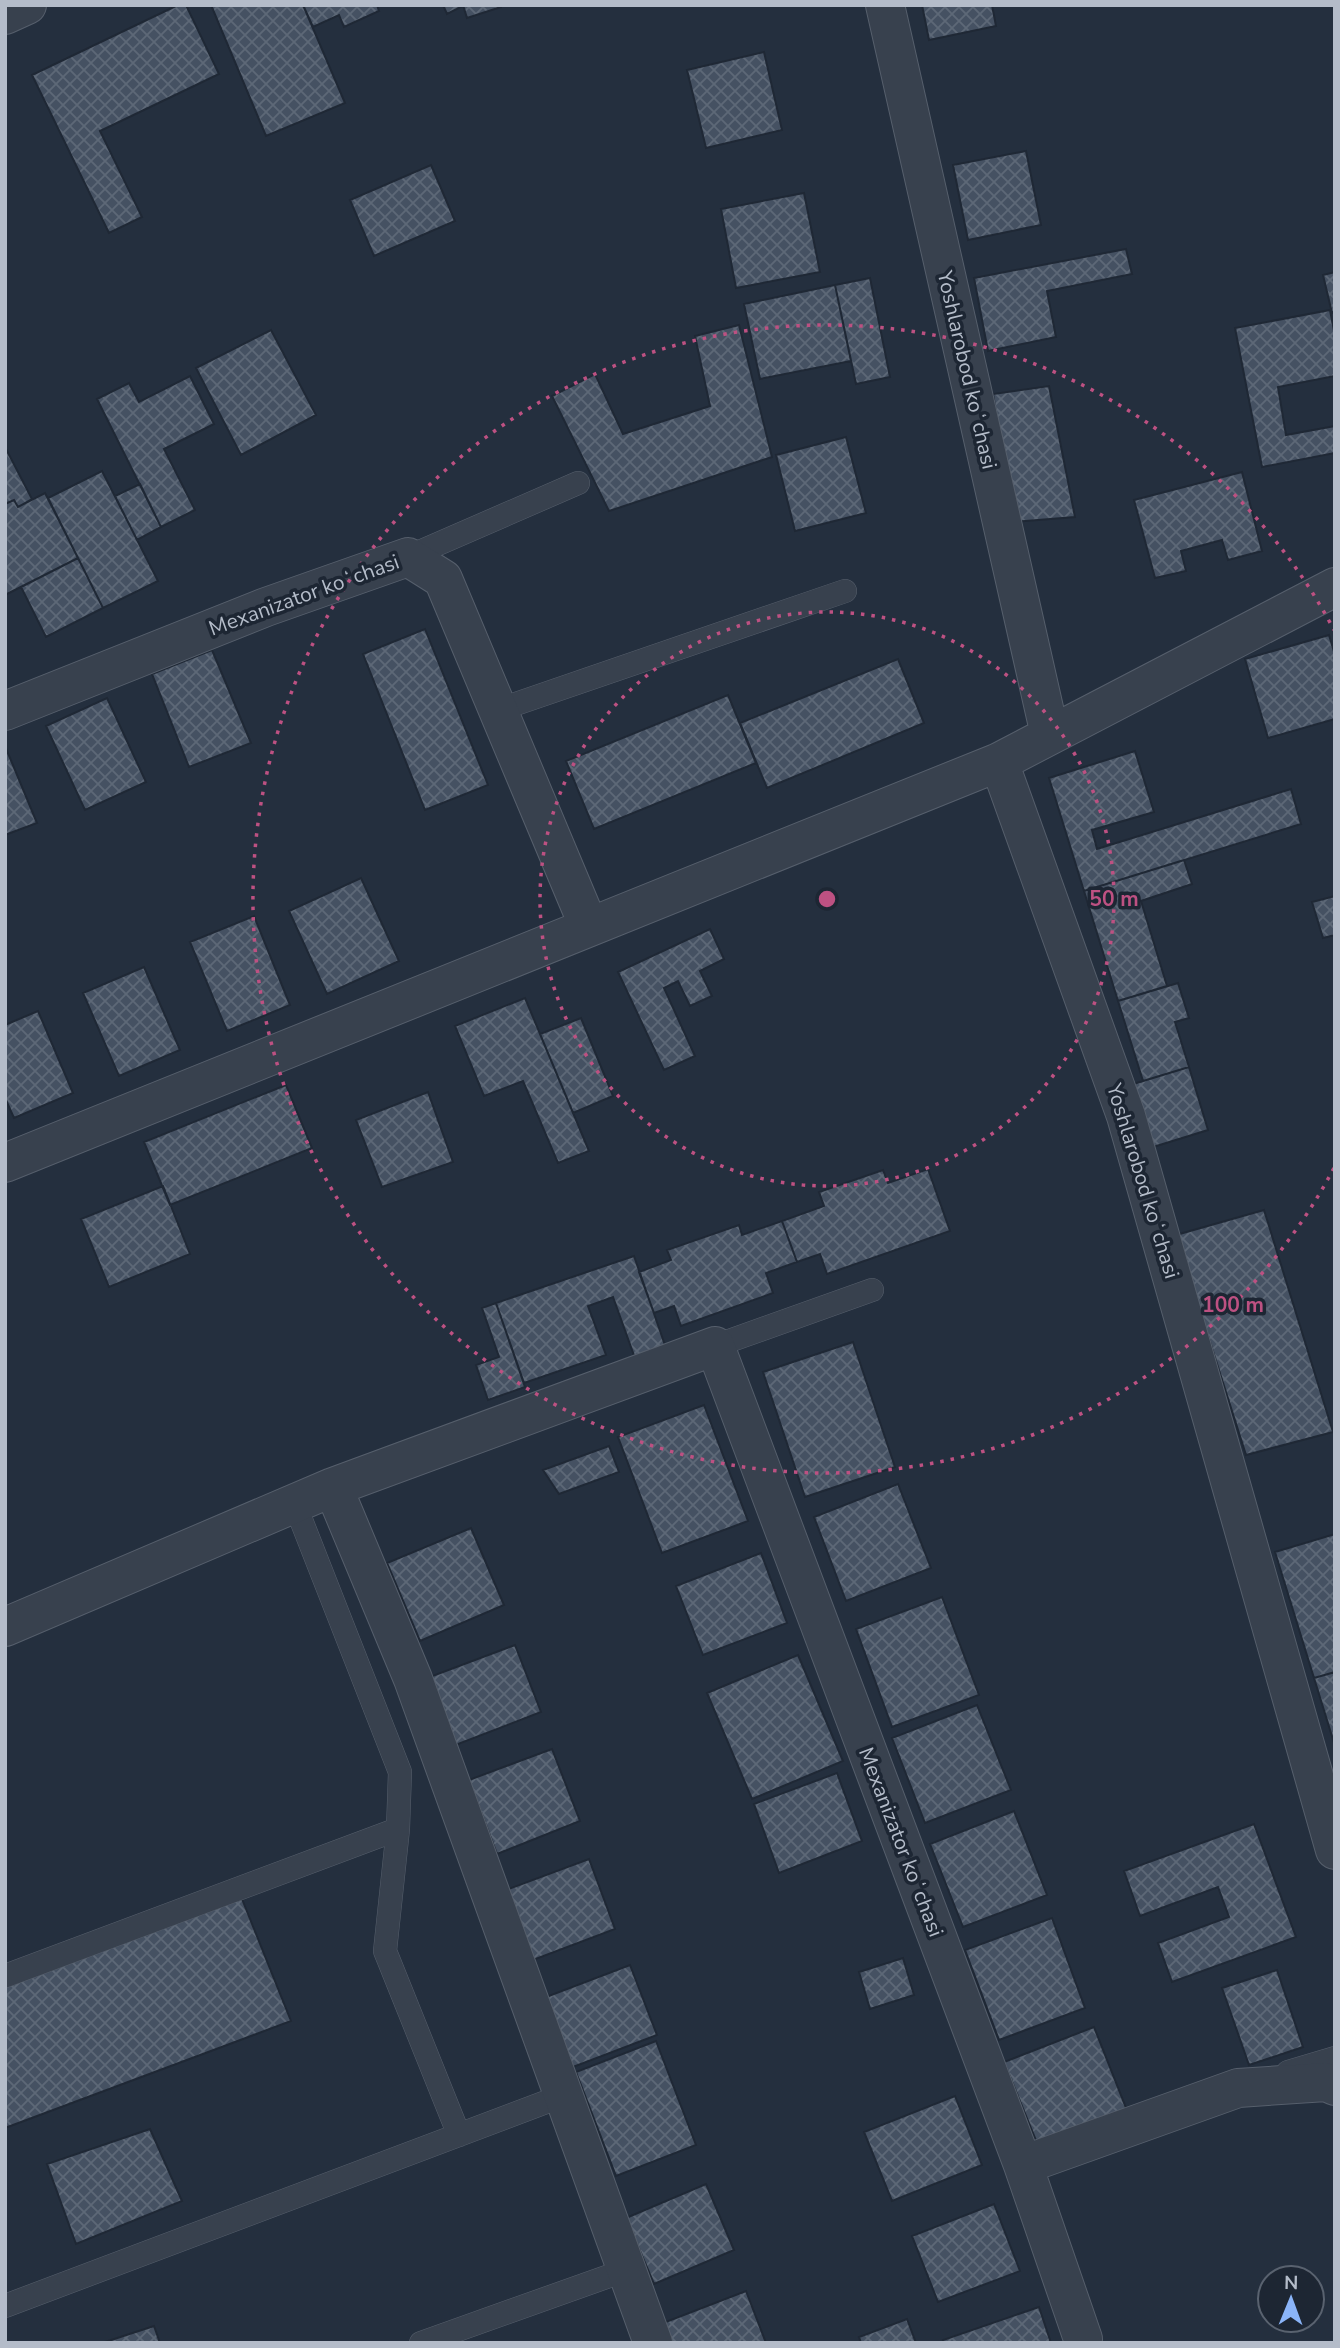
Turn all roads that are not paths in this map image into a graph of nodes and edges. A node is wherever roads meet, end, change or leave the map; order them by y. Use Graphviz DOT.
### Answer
graph roads {
  1 [pos="27,5"];
  2 [pos="885,5"];
  3 [pos="5,15"];
  4 [pos="578,483"];
  5 [pos="408,557"];
  6 [pos="1335,587"];
  7 [pos="845,591"];
  8 [pos="498,710"];
  9 [pos="5,711"];
  10 [pos="1050,735"];
  11 [pos="999,762"];
  12 [pos="589,928"];
  13 [pos="5,1163"];
  14 [pos="872,1290"];
  15 [pos="715,1346"];
  16 [pos="333,1487"];
  17 [pos="294,1503"];
  18 [pos="5,1627"];
  19 [pos="398,1829"];
  20 [pos="1335,1850"];
  21 [pos="5,1976"];
  22 [pos="1335,2058"];
  23 [pos="1335,2086"];
  24 [pos="1238,2088"];
  25 [pos="562,2096"];
  26 [pos="459,2135"];
  27 [pos="1023,2165"];
  28 [pos="626,2270"];
  29 [pos="5,2306"];
  30 [pos="1083,2339"];
  31 [pos="421,2343"];
  32 [pos="653,2343"];
  1 -- 3 [label="street"];
  2 -- 10 [label="street, Yoshlarobod koʻchasi"];
  4 -- 5 [label="lane"];
  5 -- 8 [label="street, Mexanizator koʻchasi"];
  5 -- 9 [label="street, Mexanizator koʻchasi"];
  6 -- 10 [label="street"];
  7 -- 8 [label="lane"];
  8 -- 12 [label="street, Mexanizator koʻchasi"];
  10 -- 11 [label="street"];
  11 -- 12 [label="street"];
  11 -- 20 [label="street, Yoshlarobod koʻchasi"];
  12 -- 13 [label="street"];
  14 -- 15 [label="lane"];
  15 -- 16 [label="street"];
  15 -- 27 [label="street, Mexanizator koʻchasi"];
  16 -- 17 [label="street"];
  16 -- 25 [label="street"];
  17 -- 18 [label="street"];
  17 -- 19 [label="lane"];
  19 -- 21 [label="lane"];
  19 -- 26 [label="lane"];
  22 -- 24 [label="lane"];
  23 -- 24 [label="street"];
  24 -- 27 [label="street"];
  25 -- 26 [label="lane"];
  25 -- 28 [label="street"];
  26 -- 29 [label="lane"];
  27 -- 30 [label="street, Mexanizator koʻchasi"];
  28 -- 31 [label="lane"];
  28 -- 32 [label="street"];
}
